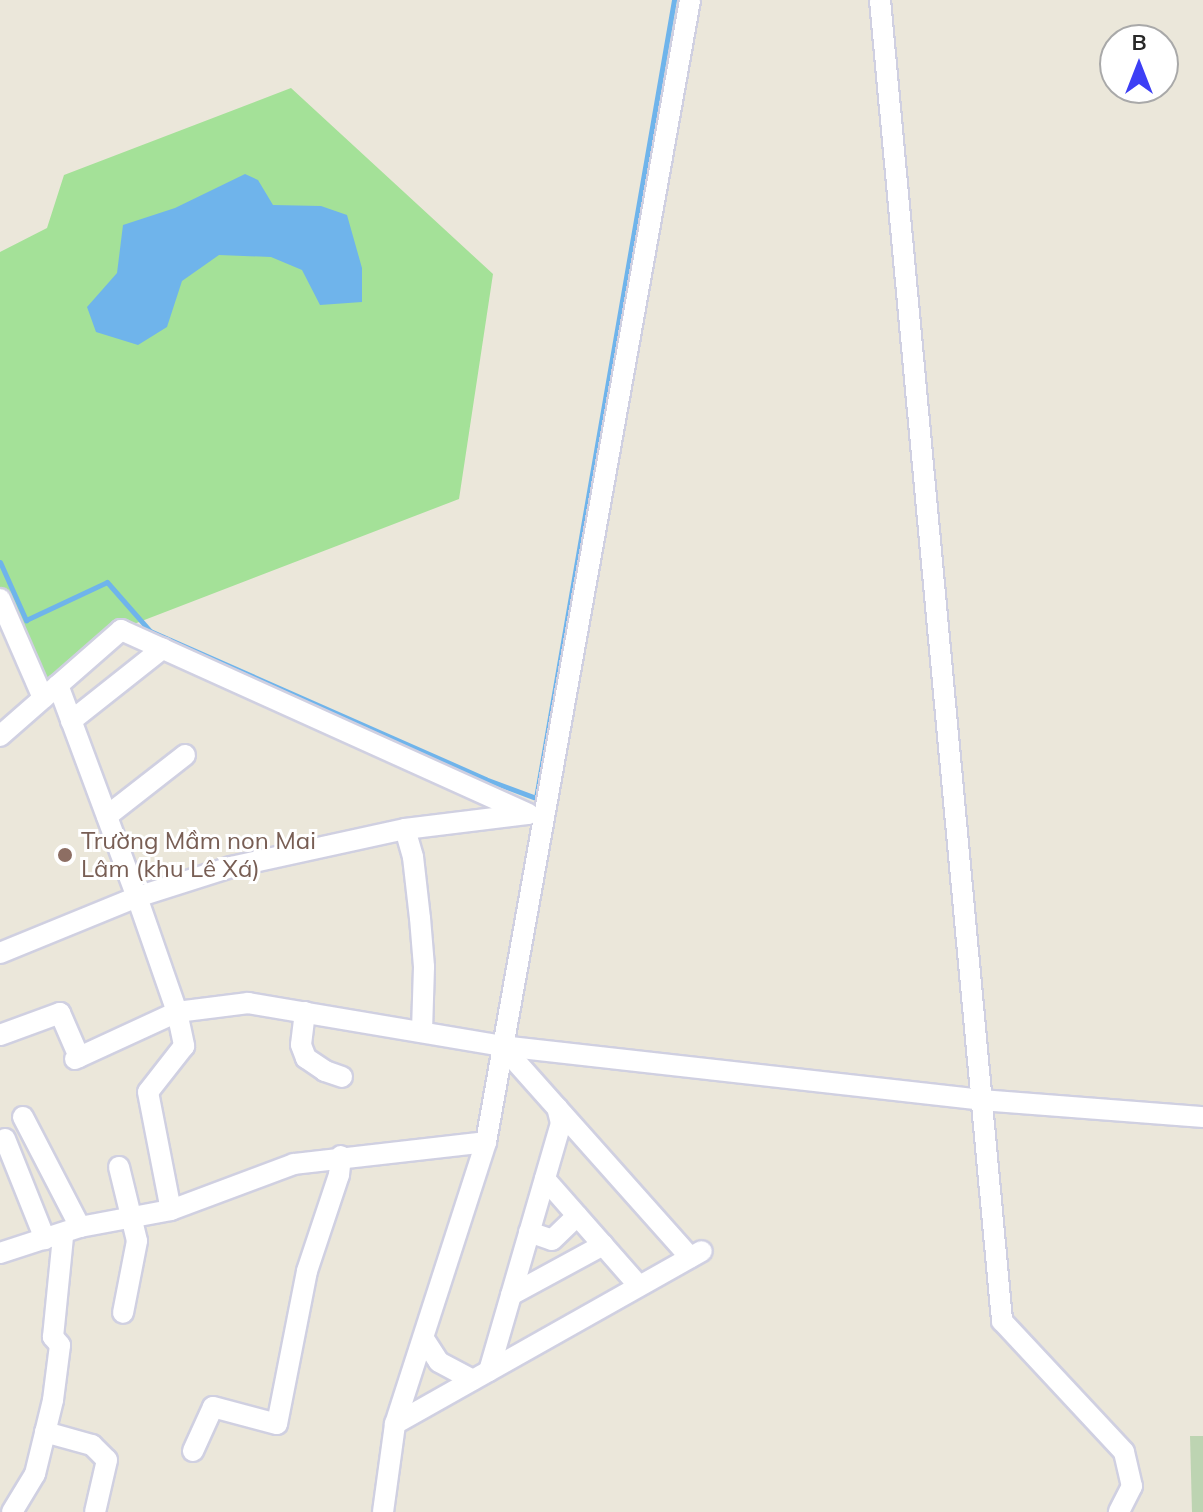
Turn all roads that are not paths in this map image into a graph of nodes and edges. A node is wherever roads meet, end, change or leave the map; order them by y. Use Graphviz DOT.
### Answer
graph roads {
  1 [pos="690,0"];
  2 [pos="880,0"];
  3 [pos="0,599"];
  4 [pos="163,648"];
  5 [pos="50,691"];
  6 [pos="71,721"];
  7 [pos="0,736"];
  8 [pos="185,755"];
  9 [pos="536,815"];
  10 [pos="107,816"];
  11 [pos="405,829"];
  12 [pos="137,897"];
  13 [pos="0,953"];
  14 [pos="177,1012"];
  15 [pos="305,1012"];
  16 [pos="422,1032"];
  17 [pos="0,1035"];
  18 [pos="502,1046"];
  19 [pos="342,1077"];
  20 [pos="981,1100"];
  21 [pos="557,1107"];
  22 [pos="23,1117"];
  23 [pos="1203,1117"];
  24 [pos="5,1139"];
  25 [pos="486,1142"];
  26 [pos="341,1156"];
  27 [pos="119,1167"];
  28 [pos="545,1179"];
  29 [pos="171,1210"];
  30 [pos="577,1216"];
  31 [pos="132,1217"];
  32 [pos="529,1232"];
  33 [pos="63,1234"];
  34 [pos="552,1240"];
  35 [pos="603,1245"];
  36 [pos="0,1253"];
  37 [pos="562,1267"];
  38 [pos="639,1286"];
  39 [pos="511,1295"];
  40 [pos="123,1313"];
  41 [pos="424,1339"];
  42 [pos="481,1376"];
  43 [pos="395,1424"];
  44 [pos="45,1432"];
  45 [pos="193,1451"];
  46 [pos="12,1512"];
  47 [pos="95,1512"];
  48 [pos="383,1512"];
  49 [pos="1119,1512"];
  1 -- 9 [label="street"];
  2 -- 20 [label="street"];
  3 -- 5 [label="street"];
  4 -- 5 [label="street"];
  4 -- 6 [label="street"];
  4 -- 9 [label="street"];
  5 -- 6 [label="street"];
  5 -- 7 [label="street"];
  6 -- 10 [label="street"];
  8 -- 10 [label="street"];
  9 -- 11 [label="street"];
  9 -- 18 [label="street"];
  10 -- 12 [label="street"];
  11 -- 12 [label="street"];
  11 -- 16 [label="street"];
  12 -- 13 [label="street"];
  12 -- 14 [label="street"];
  14 -- 15 [label="street"];
  14 -- 17 [label="street"];
  14 -- 29 [label="street"];
  15 -- 16 [label="street"];
  15 -- 19 [label="street"];
  16 -- 18 [label="street"];
  18 -- 20 [label="street"];
  18 -- 21 [label="street"];
  18 -- 25 [label="street"];
  20 -- 23 [label="street"];
  20 -- 49 [label="street"];
  21 -- 28 [label="street"];
  21 -- 38 [label="street"];
  22 -- 33 [label="street"];
  24 -- 33 [label="street"];
  25 -- 26 [label="street"];
  25 -- 41 [label="street"];
  26 -- 29 [label="street"];
  26 -- 45 [label="street"];
  27 -- 31 [label="street"];
  28 -- 30 [label="street"];
  28 -- 32 [label="street"];
  29 -- 31 [label="street"];
  30 -- 34 [label="street"];
  30 -- 35 [label="street"];
  31 -- 33 [label="street"];
  31 -- 40 [label="street"];
  32 -- 34 [label="street"];
  32 -- 39 [label="street"];
  33 -- 36 [label="street"];
  33 -- 44 [label="street"];
  34 -- 37 [label="street"];
  35 -- 37 [label="street"];
  35 -- 38 [label="street"];
  37 -- 39 [label="street"];
  38 -- 42 [label="street"];
  39 -- 42 [label="street"];
  41 -- 42 [label="street"];
  41 -- 43 [label="street"];
  42 -- 43 [label="street"];
  43 -- 48 [label="street"];
  44 -- 46 [label="street"];
  44 -- 47 [label="street"];
}
